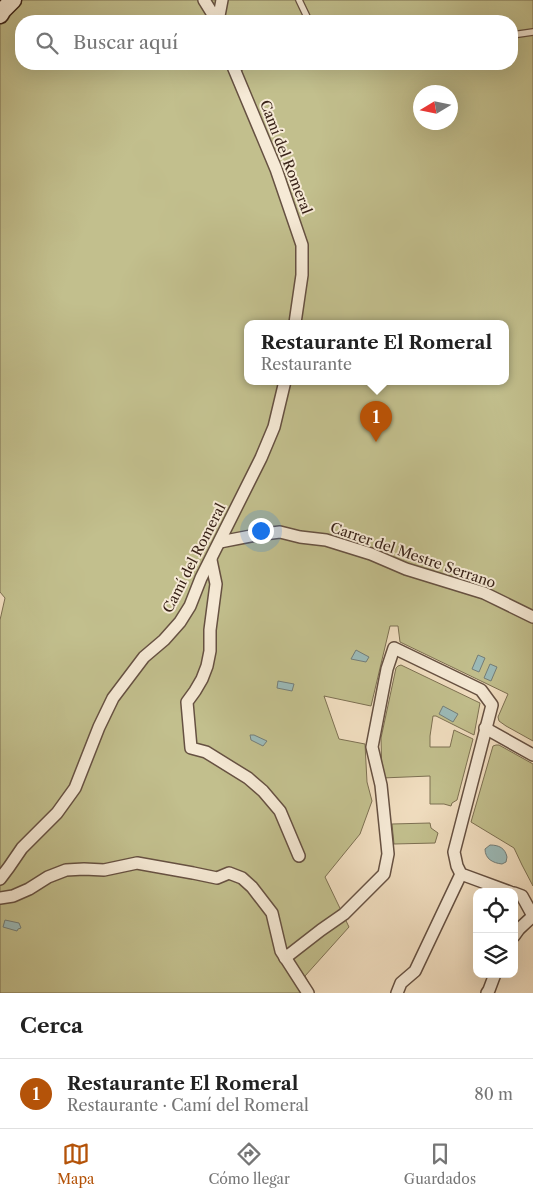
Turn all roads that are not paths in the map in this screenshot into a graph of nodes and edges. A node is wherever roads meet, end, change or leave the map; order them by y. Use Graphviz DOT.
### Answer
graph roads {
  1 [pos="13,0"];
  2 [pos="204,0"];
  3 [pos="222,0"];
  4 [pos="299,0"];
  5 [pos="214,15"];
  6 [pos="219,15"];
  7 [pos="305,15"];
  8 [pos="0,16"];
  9 [pos="533,32"];
  10 [pos="518,34"];
  11 [pos="234,70"];
  12 [pos="295,320"];
  13 [pos="285,385"];
  14 [pos="220,542"];
  15 [pos="211,560"];
  16 [pos="533,617"];
  17 [pos="485,728"];
  18 [pos="533,756"];
  19 [pos="299,856"];
  20 [pos="461,874"];
  21 [pos="0,879"];
  22 [pos="499,888"];
  23 [pos="518,894"];
  24 [pos="0,898"];
  25 [pos="533,916"];
  26 [pos="516,933"];
  27 [pos="285,958"];
  28 [pos="494,978"];
  29 [pos="308,993"];
  30 [pos="397,993"];
  31 [pos="487,993"];
  1 -- 8 [label="street"];
  2 -- 5 [label="street"];
  3 -- 6 [label="street"];
  4 -- 7 [label="lane"];
  9 -- 10 [label="lane"];
  11 -- 12 [label="street, Camí del Romeral"];
  13 -- 14 [label="street, Camí del Romeral"];
  14 -- 15 [label="street, Camí del Romeral"];
  14 -- 16 [label="street, Carrer del Mestre Serrano"];
  15 -- 19 [label="street"];
  15 -- 21 [label="street, Camí del Romeral"];
  17 -- 18 [label="street"];
  17 -- 20 [label="street"];
  17 -- 27 [label="street"];
  20 -- 22 [label="street"];
  20 -- 30 [label="street"];
  23 -- 25 [label="street"];
  24 -- 27 [label="street"];
  25 -- 26 [label="street"];
  27 -- 29 [label="street"];
  28 -- 31 [label="street"];
}
